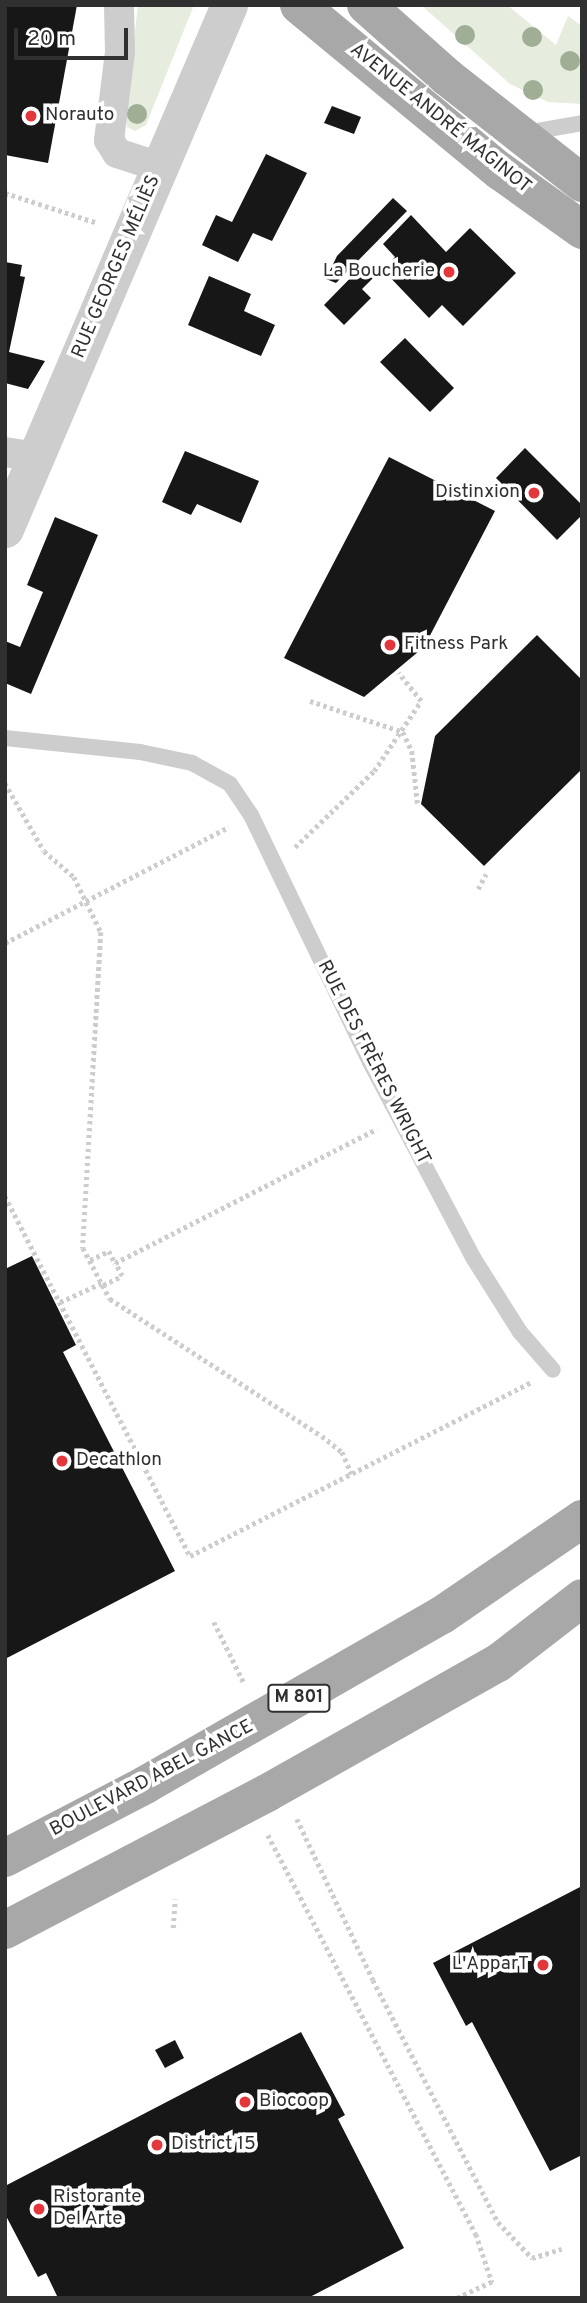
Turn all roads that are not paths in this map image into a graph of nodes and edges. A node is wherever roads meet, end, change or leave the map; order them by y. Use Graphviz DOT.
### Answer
graph roads {
  1 [pos="119,5"];
  2 [pos="229,5"];
  3 [pos="299,5"];
  4 [pos="366,5"];
  5 [pos="582,123"];
  6 [pos="517,135"];
  7 [pos="160,167"];
  8 [pos="582,183"];
  9 [pos="582,230"];
  10 [pos="21,455"];
  11 [pos="5,530"];
  12 [pos="5,738"];
  13 [pos="553,1370"];
  14 [pos="582,1519"];
  15 [pos="582,1598"];
  16 [pos="145,1785"];
  17 [pos="5,1840"];
  18 [pos="5,1858"];
  19 [pos="5,1930"];
  1 -- 7 [label="street"];
  2 -- 7 [label="street, RUE GEORGES MÉLIÈS"];
  3 -- 9 [label="main road, AVENUE ANDRÉ MAGINOT"];
  4 -- 6 [label="main road, AVENUE ANDRÉ MAGINOT"];
  5 -- 6 [label="lane"];
  6 -- 8 [label="main road, AVENUE ANDRÉ MAGINOT"];
  7 -- 10 [label="street, RUE GEORGES MÉLIÈS"];
  10 -- 11 [label="street, RUE GEORGES MÉLIÈS"];
  12 -- 13 [label="lane, RUE DES FRÈRES WRIGHT"];
  14 -- 16 [label="main road, BOULEVARD ABEL GANCE / M 801"];
  15 -- 19 [label="main road"];
  16 -- 17 [label="main road"];
  16 -- 18 [label="main road, BOULEVARD ABEL GANCE / M 801"];
}
